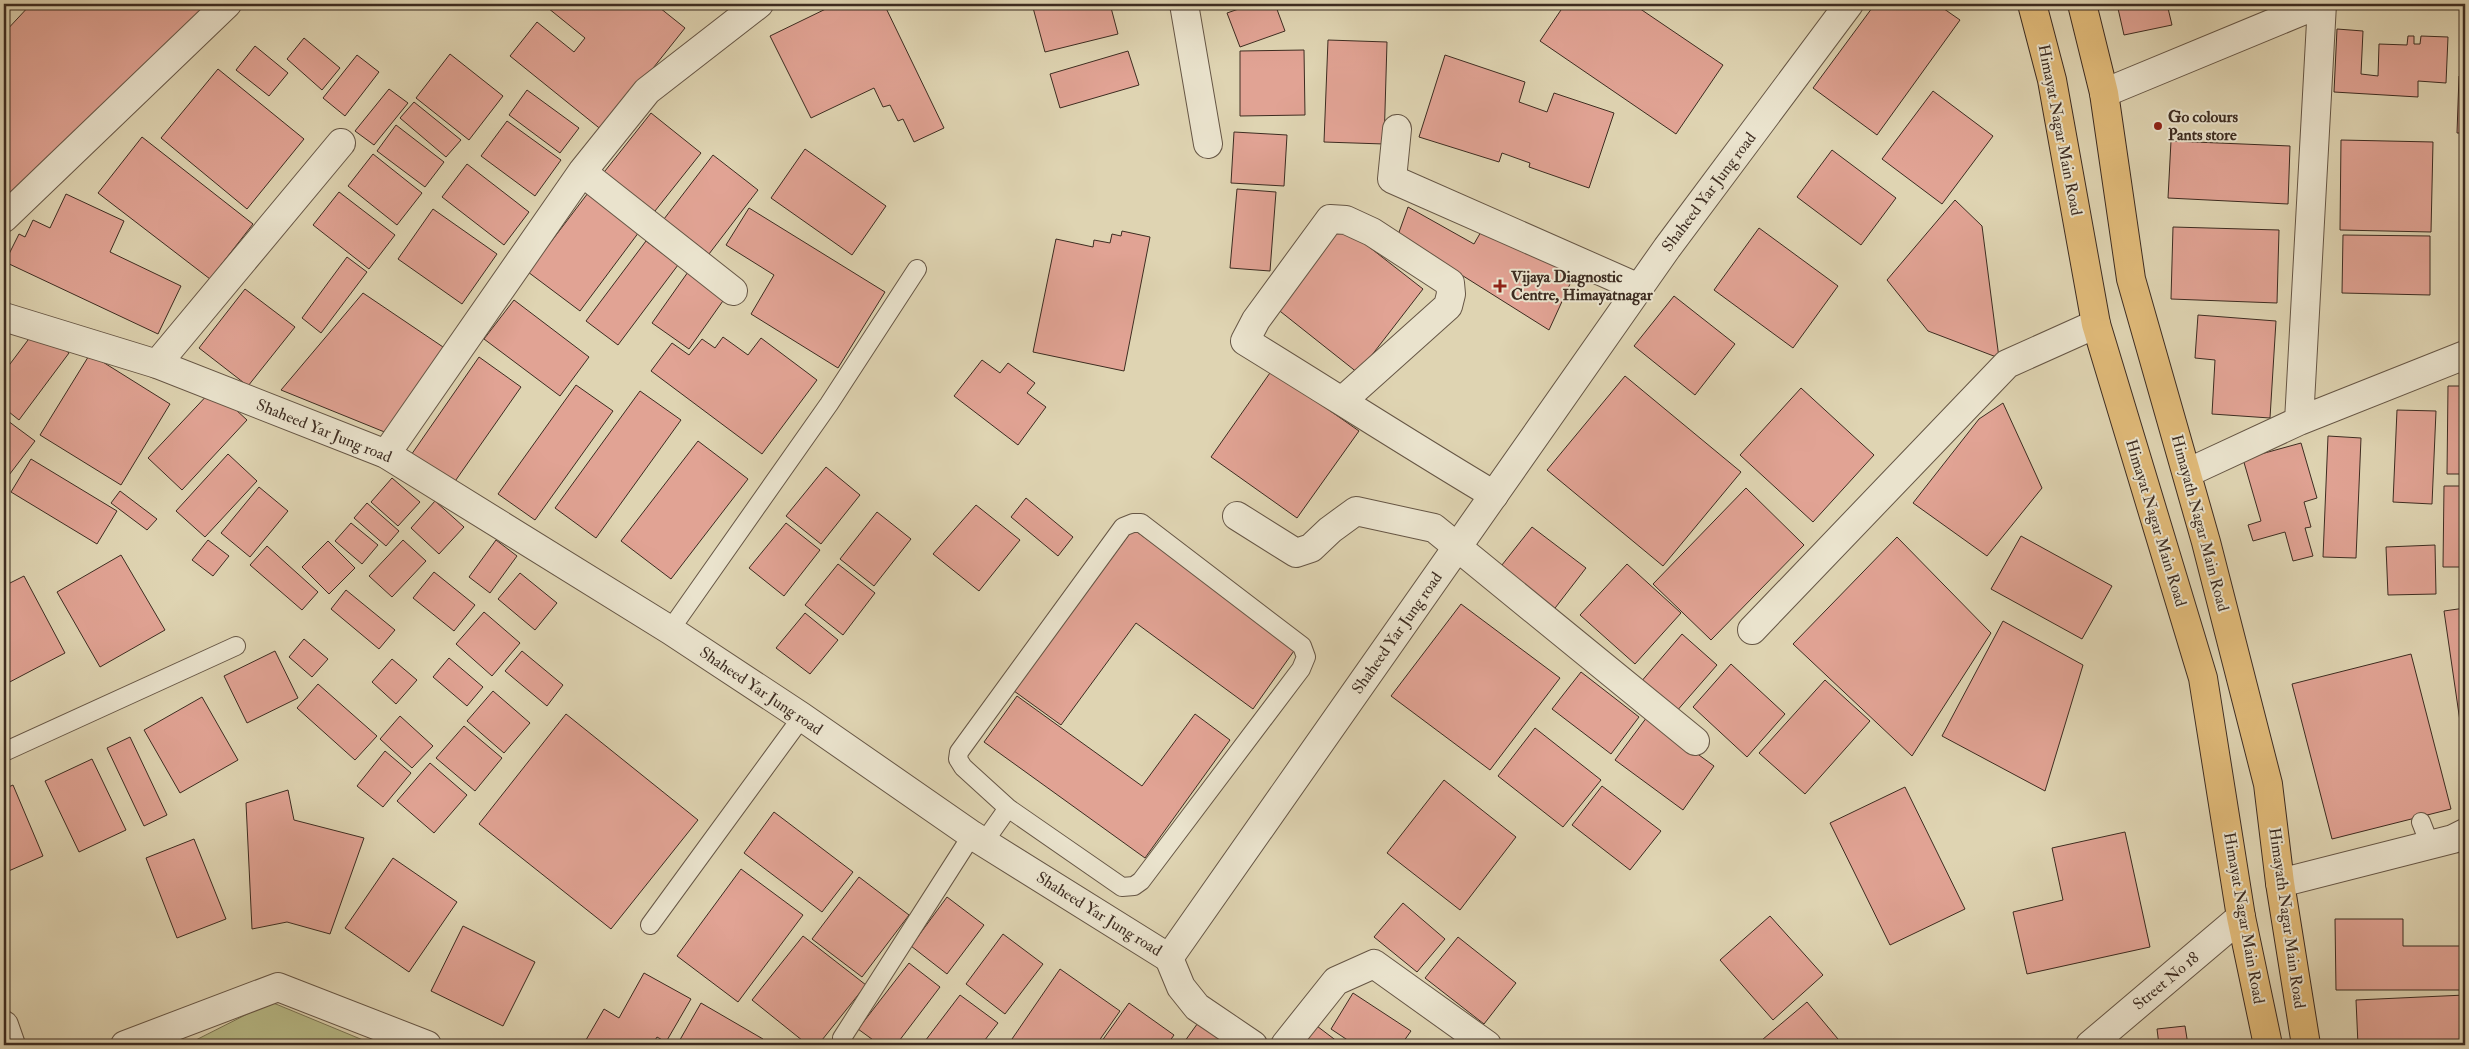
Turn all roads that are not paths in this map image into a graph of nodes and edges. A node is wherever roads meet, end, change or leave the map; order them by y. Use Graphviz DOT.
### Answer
graph roads {
  1 [pos="227,4"];
  2 [pos="759,4"];
  3 [pos="1184,4"];
  4 [pos="1849,4"];
  5 [pos="2032,4"];
  6 [pos="2082,4"];
  7 [pos="2321,4"];
  8 [pos="2104,92"];
  9 [pos="1397,128"];
  10 [pos="340,143"];
  11 [pos="1208,144"];
  12 [pos="582,172"];
  13 [pos="4,218"];
  14 [pos="917,269"];
  15 [pos="1639,288"];
  16 [pos="733,290"];
  17 [pos="4,318"];
  18 [pos="2096,324"];
  19 [pos="2465,355"];
  20 [pos="157,364"];
  21 [pos="1342,401"];
  22 [pos="2299,421"];
  23 [pos="386,454"];
  24 [pos="2187,473"];
  25 [pos="1494,495"];
  26 [pos="1237,516"];
  27 [pos="1458,547"];
  28 [pos="670,630"];
  29 [pos="1752,630"];
  30 [pos="236,646"];
  31 [pos="802,717"];
  32 [pos="1695,741"];
  33 [pos="4,752"];
  34 [pos="1008,808"];
  35 [pos="2465,833"];
  36 [pos="978,839"];
  37 [pos="2280,882"];
  38 [pos="2242,917"];
  39 [pos="650,925"];
  40 [pos="1169,958"];
  41 [pos="4,1025"];
  42 [pos="842,1038"];
  43 [pos="11,1045"];
  44 [pos="125,1045"];
  45 [pos="428,1045"];
  46 [pos="1253,1045"];
  47 [pos="1285,1045"];
  48 [pos="1487,1045"];
  49 [pos="2090,1045"];
  50 [pos="2268,1045"];
  51 [pos="2306,1045"];
  1 -- 13 [label="street"];
  2 -- 12 [label="street"];
  3 -- 11 [label="street"];
  4 -- 15 [label="street, Shaheed Yar Jung road"];
  5 -- 18 [label="main road, Himayat Nagar Main Road"];
  6 -- 8 [label="main road, Himayath Nagar Main Road"];
  7 -- 8 [label="street"];
  7 -- 22 [label="street"];
  8 -- 24 [label="main road, Himayath Nagar Main Road"];
  9 -- 15 [label="street"];
  10 -- 20 [label="street"];
  12 -- 16 [label="street"];
  12 -- 23 [label="street"];
  14 -- 28 [label="lane"];
  15 -- 25 [label="street, Shaheed Yar Jung road"];
  17 -- 20 [label="street, Shaheed Yar Jung road"];
  18 -- 29 [label="street"];
  18 -- 38 [label="main road, Himayat Nagar Main Road"];
  19 -- 22 [label="street"];
  20 -- 23 [label="street, Shaheed Yar Jung road"];
  21 -- 21 [label="street"];
  21 -- 25 [label="street"];
  22 -- 24 [label="street"];
  23 -- 28 [label="street, Shaheed Yar Jung road"];
  24 -- 37 [label="main road, Himayath Nagar Main Road"];
  25 -- 27 [label="street, Shaheed Yar Jung road"];
  26 -- 27 [label="street"];
  27 -- 32 [label="street"];
  27 -- 40 [label="street, Shaheed Yar Jung road"];
  28 -- 31 [label="street, Shaheed Yar Jung road"];
  30 -- 33 [label="lane"];
  31 -- 36 [label="street, Shaheed Yar Jung road"];
  31 -- 39 [label="lane"];
  34 -- 34 [label="lane"];
  34 -- 36 [label="lane"];
  35 -- 37 [label="street"];
  36 -- 40 [label="street, Shaheed Yar Jung road"];
  36 -- 42 [label="lane"];
  37 -- 51 [label="main road, Himayath Nagar Main Road"];
  38 -- 49 [label="street, Street No 18"];
  38 -- 50 [label="main road, Himayat Nagar Main Road"];
  40 -- 46 [label="street"];
  41 -- 43 [label="street"];
  44 -- 45 [label="street"];
  47 -- 48 [label="street"];
}
